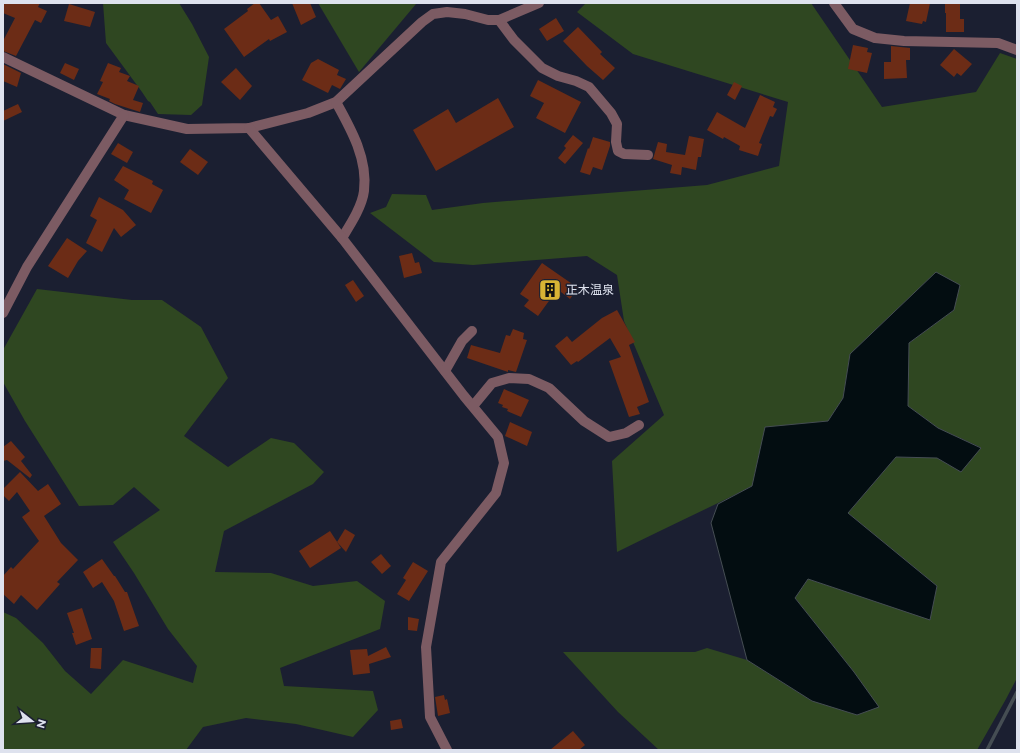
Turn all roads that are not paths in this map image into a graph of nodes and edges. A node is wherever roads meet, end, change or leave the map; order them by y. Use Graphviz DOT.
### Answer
graph roads {
  1 [pos="539,3"];
  2 [pos="834,3"];
  3 [pos="499,20"];
  4 [pos="1017,50"];
  5 [pos="3,57"];
  6 [pos="336,102"];
  7 [pos="124,115"];
  8 [pos="249,128"];
  9 [pos="648,155"];
  10 [pos="342,238"];
  11 [pos="3,313"];
  12 [pos="472,331"];
  13 [pos="445,372"];
  14 [pos="473,406"];
  15 [pos="639,425"];
  16 [pos="447,750"];
  1 -- 3 [label="street"];
  2 -- 4 [label="street"];
  3 -- 6 [label="street"];
  3 -- 9 [label="street"];
  5 -- 7 [label="street"];
  6 -- 8 [label="street"];
  6 -- 10 [label="street"];
  7 -- 8 [label="street"];
  7 -- 11 [label="street"];
  8 -- 10 [label="street"];
  10 -- 13 [label="street"];
  12 -- 13 [label="street"];
  13 -- 14 [label="street"];
  14 -- 15 [label="street"];
  14 -- 16 [label="street"];
}
